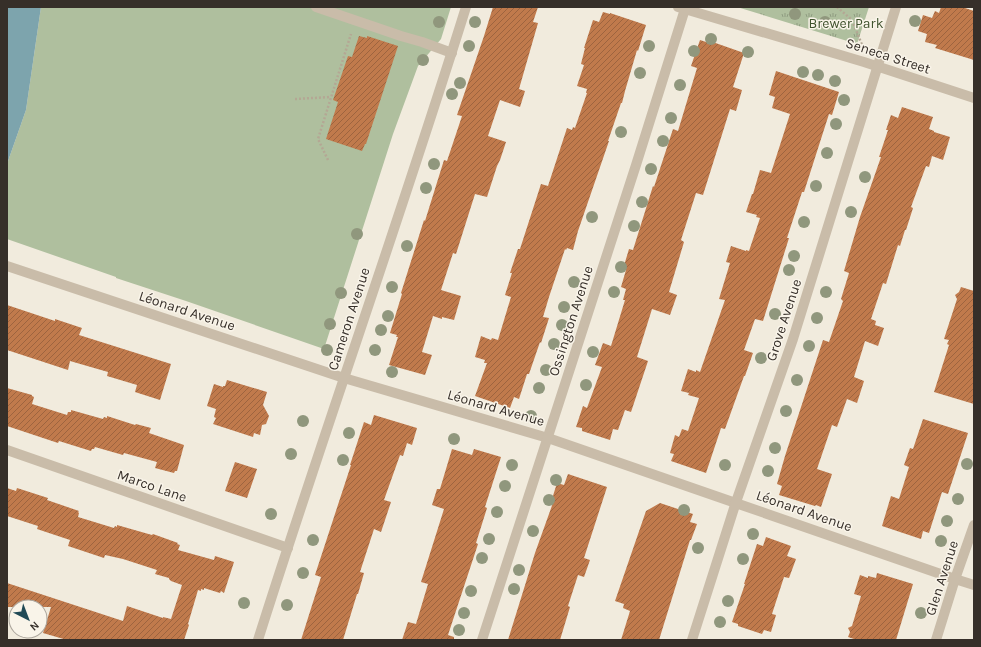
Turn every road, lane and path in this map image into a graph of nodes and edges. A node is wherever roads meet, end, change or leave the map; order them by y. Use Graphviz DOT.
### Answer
graph roads {
  1 [pos="316,7"];
  2 [pos="466,7"];
  3 [pos="837,7"];
  4 [pos="896,7"];
  5 [pos="681,8"];
  6 [pos="356,21"];
  7 [pos="862,45"];
  8 [pos="452,53"];
  9 [pos="877,67"];
  10 [pos="331,97"];
  11 [pos="974,98"];
  12 [pos="295,99"];
  13 [pos="328,160"];
  14 [pos="7,266"];
  15 [pos="344,378"];
  16 [pos="548,438"];
  17 [pos="7,450"];
  18 [pos="736,502"];
  19 [pos="974,525"];
  20 [pos="288,548"];
  21 [pos="955,579"];
  22 [pos="974,585"];
  23 [pos="258,640"];
  24 [pos="482,640"];
  25 [pos="692,640"];
  26 [pos="936,640"];
  1 -- 6 [label="street"];
  2 -- 8 [label="street, Cameron Avenue"];
  3 -- 7 [label="path"];
  4 -- 9 [label="street, Grove Avenue"];
  5 -- 9 [label="street, Seneca Street"];
  5 -- 16 [label="street, Ossington Avenue"];
  6 -- 8 [label="street"];
  6 -- 10 [label="path"];
  8 -- 15 [label="street, Cameron Avenue"];
  9 -- 11 [label="street, Seneca Street"];
  9 -- 18 [label="street, Grove Avenue"];
  10 -- 12 [label="path"];
  10 -- 13 [label="path"];
  14 -- 15 [label="street, Léonard Avenue"];
  15 -- 16 [label="street, Léonard Avenue"];
  15 -- 20 [label="street, Cameron Avenue"];
  16 -- 18 [label="street, Léonard Avenue"];
  16 -- 24 [label="street, Ossington Avenue"];
  17 -- 20 [label="street, Marco Lane"];
  18 -- 21 [label="street, Léonard Avenue"];
  18 -- 25 [label="street, Grove Avenue"];
  19 -- 21 [label="street, Glen Avenue"];
  20 -- 23 [label="street, Cameron Avenue"];
  21 -- 22 [label="street, Léonard Avenue"];
  21 -- 26 [label="street, Glen Avenue"];
}
